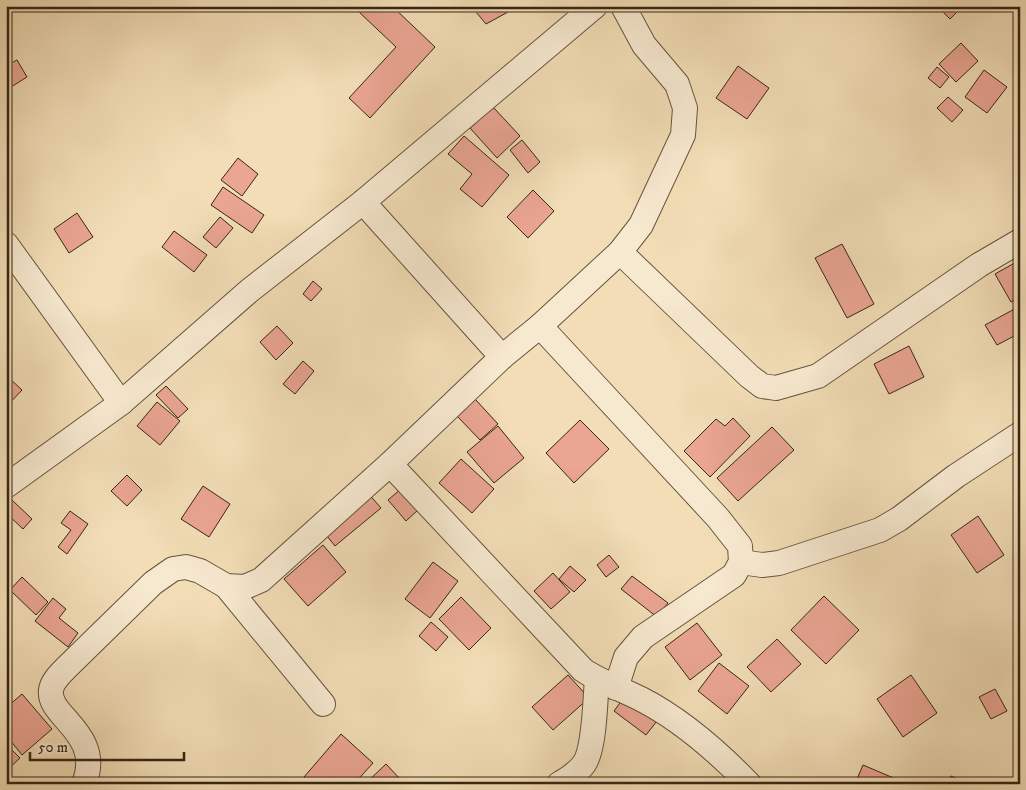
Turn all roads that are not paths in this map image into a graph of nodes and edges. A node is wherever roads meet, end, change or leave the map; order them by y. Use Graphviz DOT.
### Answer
graph roads {
  1 [pos="595,6"];
  2 [pos="623,6"];
  3 [pos="363,202"];
  4 [pos="1020,241"];
  5 [pos="6,244"];
  6 [pos="620,252"];
  7 [pos="540,326"];
  8 [pos="502,357"];
  9 [pos="121,403"];
  10 [pos="1020,434"];
  11 [pos="390,464"];
  12 [pos="6,486"];
  13 [pos="742,562"];
  14 [pos="226,586"];
  15 [pos="606,684"];
  16 [pos="323,704"];
  17 [pos="84,784"];
  18 [pos="559,784"];
  19 [pos="748,784"];
  1 -- 3 [label="street"];
  2 -- 6 [label="street"];
  3 -- 8 [label="street"];
  3 -- 9 [label="street"];
  4 -- 6 [label="street"];
  5 -- 9 [label="street"];
  6 -- 7 [label="street"];
  7 -- 8 [label="street"];
  7 -- 13 [label="street"];
  8 -- 11 [label="street"];
  9 -- 12 [label="street"];
  10 -- 13 [label="street"];
  11 -- 14 [label="street"];
  11 -- 15 [label="street"];
  13 -- 15 [label="street"];
  14 -- 16 [label="street"];
  14 -- 17 [label="street"];
  15 -- 18 [label="street"];
  15 -- 19 [label="street"];
}
